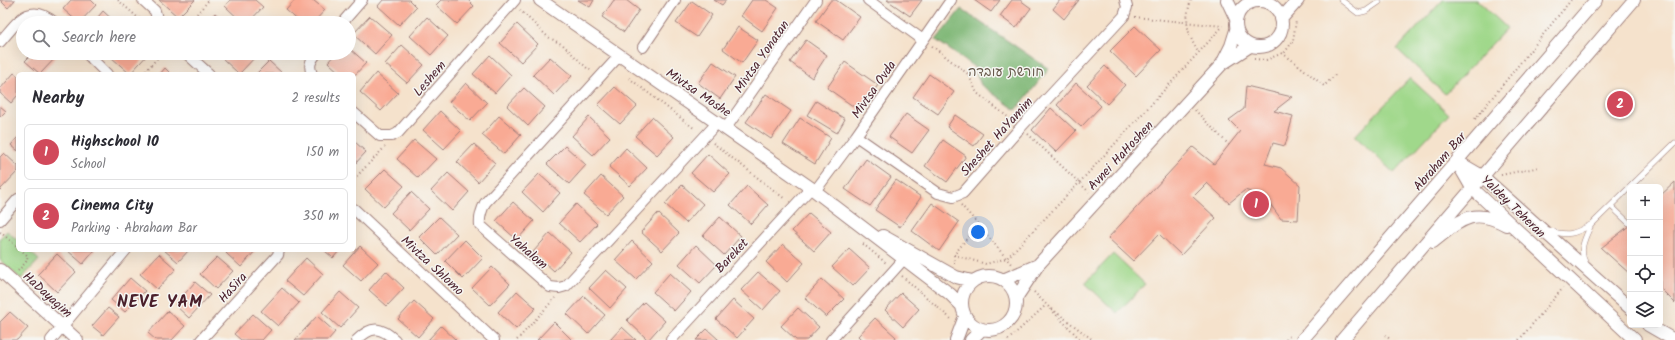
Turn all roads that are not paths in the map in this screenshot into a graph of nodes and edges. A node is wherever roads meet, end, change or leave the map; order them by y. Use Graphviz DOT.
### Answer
graph roads {
  1 [pos="143,0"];
  2 [pos="362,0"];
  3 [pos="540,0"];
  4 [pos="675,0"];
  5 [pos="816,0"];
  6 [pos="868,0"];
  7 [pos="951,0"];
  8 [pos="1125,0"];
  9 [pos="1228,0"];
  10 [pos="1341,0"];
  11 [pos="1596,0"];
  12 [pos="1634,0"];
  13 [pos="514,1"];
  14 [pos="1249,1"];
  15 [pos="1265,1"];
  16 [pos="1379,2"];
  17 [pos="1294,4"];
  18 [pos="22,16"];
  19 [pos="49,16"];
  20 [pos="156,16"];
  21 [pos="348,16"];
  22 [pos="1282,19"];
  23 [pos="16,23"];
  24 [pos="1236,25"];
  25 [pos="923,40"];
  26 [pos="0,42"];
  27 [pos="643,47"];
  28 [pos="1245,49"];
  29 [pos="620,55"];
  30 [pos="93,60"];
  31 [pos="194,60"];
  32 [pos="312,60"];
  33 [pos="1222,64"];
  34 [pos="105,72"];
  35 [pos="207,72"];
  36 [pos="312,72"];
  37 [pos="356,115"];
  38 [pos="722,125"];
  39 [pos="856,136"];
  40 [pos="1675,143"];
  41 [pos="1457,162"];
  42 [pos="1482,176"];
  43 [pos="1472,188"];
  44 [pos="813,189"];
  45 [pos="16,201"];
  46 [pos="1611,206"];
  47 [pos="356,211"];
  48 [pos="840,211"];
  49 [pos="0,220"];
  50 [pos="1627,221"];
  51 [pos="1592,224"];
  52 [pos="1538,226"];
  53 [pos="1521,233"];
  54 [pos="124,252"];
  55 [pos="279,252"];
  56 [pos="1414,256"];
  57 [pos="904,259"];
  58 [pos="1038,264"];
  59 [pos="0,270"];
  60 [pos="1596,277"];
  61 [pos="1003,280"];
  62 [pos="972,281"];
  63 [pos="1016,298"];
  64 [pos="1627,305"];
  65 [pos="963,310"];
  66 [pos="63,327"];
  67 [pos="1653,328"];
  68 [pos="982,329"];
  69 [pos="51,340"];
  70 [pos="77,340"];
  71 [pos="201,340"];
  72 [pos="357,340"];
  73 [pos="395,340"];
  74 [pos="494,340"];
  75 [pos="671,340"];
  76 [pos="831,340"];
  77 [pos="956,340"];
  78 [pos="971,340"];
  79 [pos="1302,340"];
  80 [pos="1342,340"];
  81 [pos="1635,340"];
  82 [pos="1674,340"];
  1 -- 20 [label="street"];
  2 -- 21 [label="street"];
  3 -- 29 [label="street, Mivtsa Moshe"];
  4 -- 27 [label="street"];
  5 -- 38 [label="street, Mivtsa Yonatan"];
  6 -- 25 [label="street"];
  7 -- 25 [label="street, Mivtsa Ovda"];
  8 -- 39 [label="street, Sheshet HaYamim"];
  9 -- 24 [label="street"];
  10 -- 16 [label="lane"];
  11 -- 41 [label="street, Abraham Bar"];
  12 -- 42 [label="street"];
  13 -- 37 [label="street, Leshem"];
  14 -- 15 [label="street"];
  14 -- 24 [label="street"];
  15 -- 22 [label="street"];
  17 -- 22 [label="street"];
  18 -- 19 [label="street"];
  22 -- 28 [label="street"];
  23 -- 26 [label="street"];
  24 -- 28 [label="street"];
  24 -- 33 [label="street, Avnei HaHoshen"];
  25 -- 39 [label="street, Mivtsa Ovda"];
  28 -- 33 [label="street, Avnei HaHoshen"];
  29 -- 38 [label="street, Mivtsa Moshe"];
  29 -- 38 [label="street, Yahalom"];
  30 -- 34 [label="street"];
  31 -- 35 [label="street"];
  32 -- 36 [label="street"];
  33 -- 58 [label="street, Avnei HaHoshen"];
  38 -- 44 [label="street, Mivtsa Moshe"];
  39 -- 44 [label="street, Mivtsa Ovda"];
  40 -- 46 [label="lane"];
  41 -- 42 [label="street, Yaldey Teheran"];
  41 -- 43 [label="street, Yaldey Teheran"];
  41 -- 79 [label="street, Abraham Bar"];
  42 -- 43 [label="street"];
  42 -- 52 [label="street, Yaldey Teheran"];
  43 -- 53 [label="street, Yaldey Teheran"];
  43 -- 56 [label="street"];
  44 -- 48 [label="street, Mivtsa Moshe"];
  44 -- 75 [label="street, Bareket"];
  45 -- 49 [label="street"];
  46 -- 50 [label="lane"];
  46 -- 51 [label="lane"];
  47 -- 74 [label="street, Mivtza Shlomo"];
  48 -- 57 [label="street, Mivtsa Moshe"];
  48 -- 62 [label="street, Mivtsa Moshe"];
  51 -- 52 [label="lane"];
  51 -- 60 [label="lane"];
  52 -- 60 [label="street, Yaldey Teheran"];
  53 -- 56 [label="street"];
  53 -- 81 [label="street, Yaldey Teheran"];
  54 -- 66 [label="street"];
  55 -- 71 [label="street, HaSira"];
  56 -- 80 [label="street"];
  57 -- 65 [label="street, Mivtsa Moshe"];
  57 -- 76 [label="street"];
  58 -- 61 [label="street, Avnei HaHoshen"];
  58 -- 63 [label="street, Avnei HaHoshen"];
  59 -- 66 [label="street, HaDayagim"];
  60 -- 64 [label="street, Yaldey Teheran"];
  61 -- 62 [label="street"];
  61 -- 63 [label="street"];
  62 -- 65 [label="street"];
  63 -- 68 [label="street"];
  65 -- 68 [label="street"];
  65 -- 77 [label="street"];
  66 -- 69 [label="street"];
  66 -- 70 [label="street, HaDayagim"];
  67 -- 82 [label="street"];
  68 -- 78 [label="street"];
  72 -- 73 [label="street"];
}
